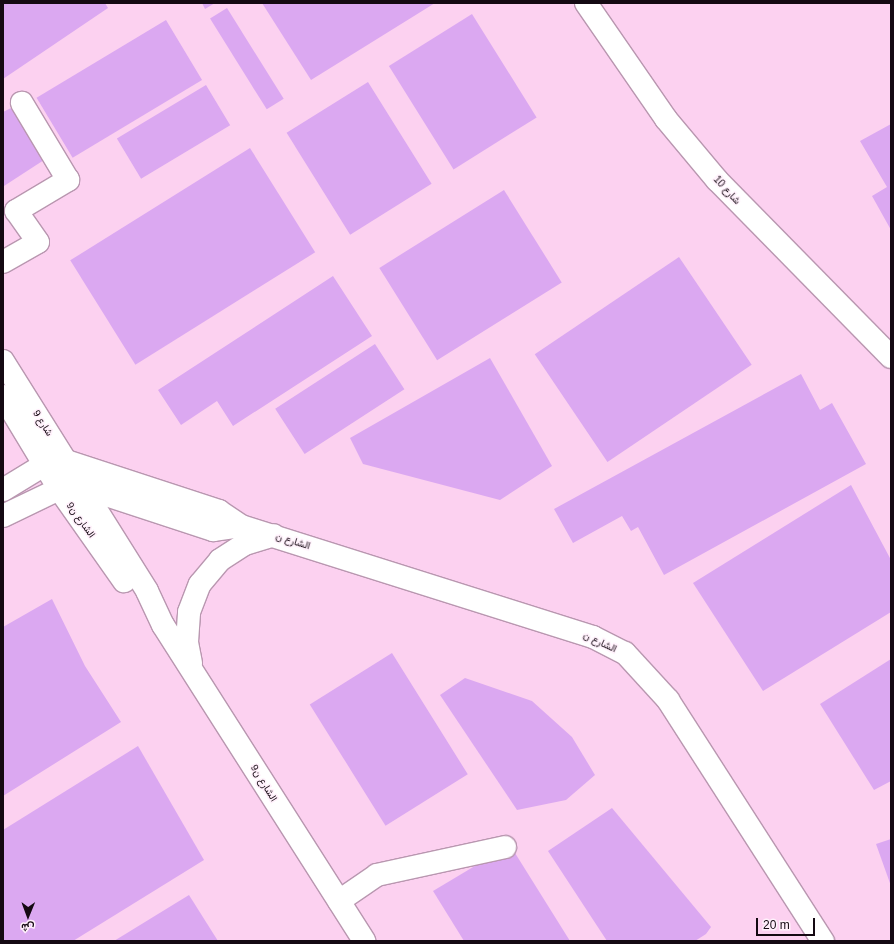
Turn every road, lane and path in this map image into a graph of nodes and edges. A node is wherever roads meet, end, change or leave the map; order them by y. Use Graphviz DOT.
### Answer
graph roads {
  1 [pos="586,3"];
  2 [pos="22,103"];
  3 [pos="3,262"];
  4 [pos="891,357"];
  5 [pos="3,361"];
  6 [pos="3,396"];
  7 [pos="66,461"];
  8 [pos="44,465"];
  9 [pos="82,486"];
  10 [pos="59,489"];
  11 [pos="3,490"];
  12 [pos="3,516"];
  13 [pos="241,526"];
  14 [pos="274,535"];
  15 [pos="163,625"];
  16 [pos="194,672"];
  17 [pos="505,846"];
  18 [pos="339,901"];
  19 [pos="364,941"];
  20 [pos="823,941"];
  1 -- 4 [label="street, شارع 10"];
  2 -- 3 [label="street"];
  5 -- 7 [label="street, شارع 9"];
  6 -- 8 [label="street, شارع 9"];
  7 -- 8 [label="street, الشارع ن"];
  7 -- 9 [label="street, شارع 9"];
  7 -- 13 [label="street, الشارع ن"];
  8 -- 10 [label="street, شارع 9"];
  8 -- 11 [label="street, الشارع ن"];
  9 -- 10 [label="street, الشارع ن"];
  9 -- 13 [label="street, الشارع ن"];
  9 -- 15 [label="street, الشارع ن9"];
  10 -- 12 [label="street, الشارع ن"];
  10 -- 15 [label="street, الشارع ن9"];
  13 -- 14 [label="street, الشارع ن"];
  14 -- 16 [label="street"];
  14 -- 20 [label="street, الشارع ن"];
  15 -- 16 [label="street, الشارع ن9"];
  16 -- 18 [label="street, الشارع ن9"];
  17 -- 18 [label="street"];
  18 -- 19 [label="street, الشارع ن9"];
}
